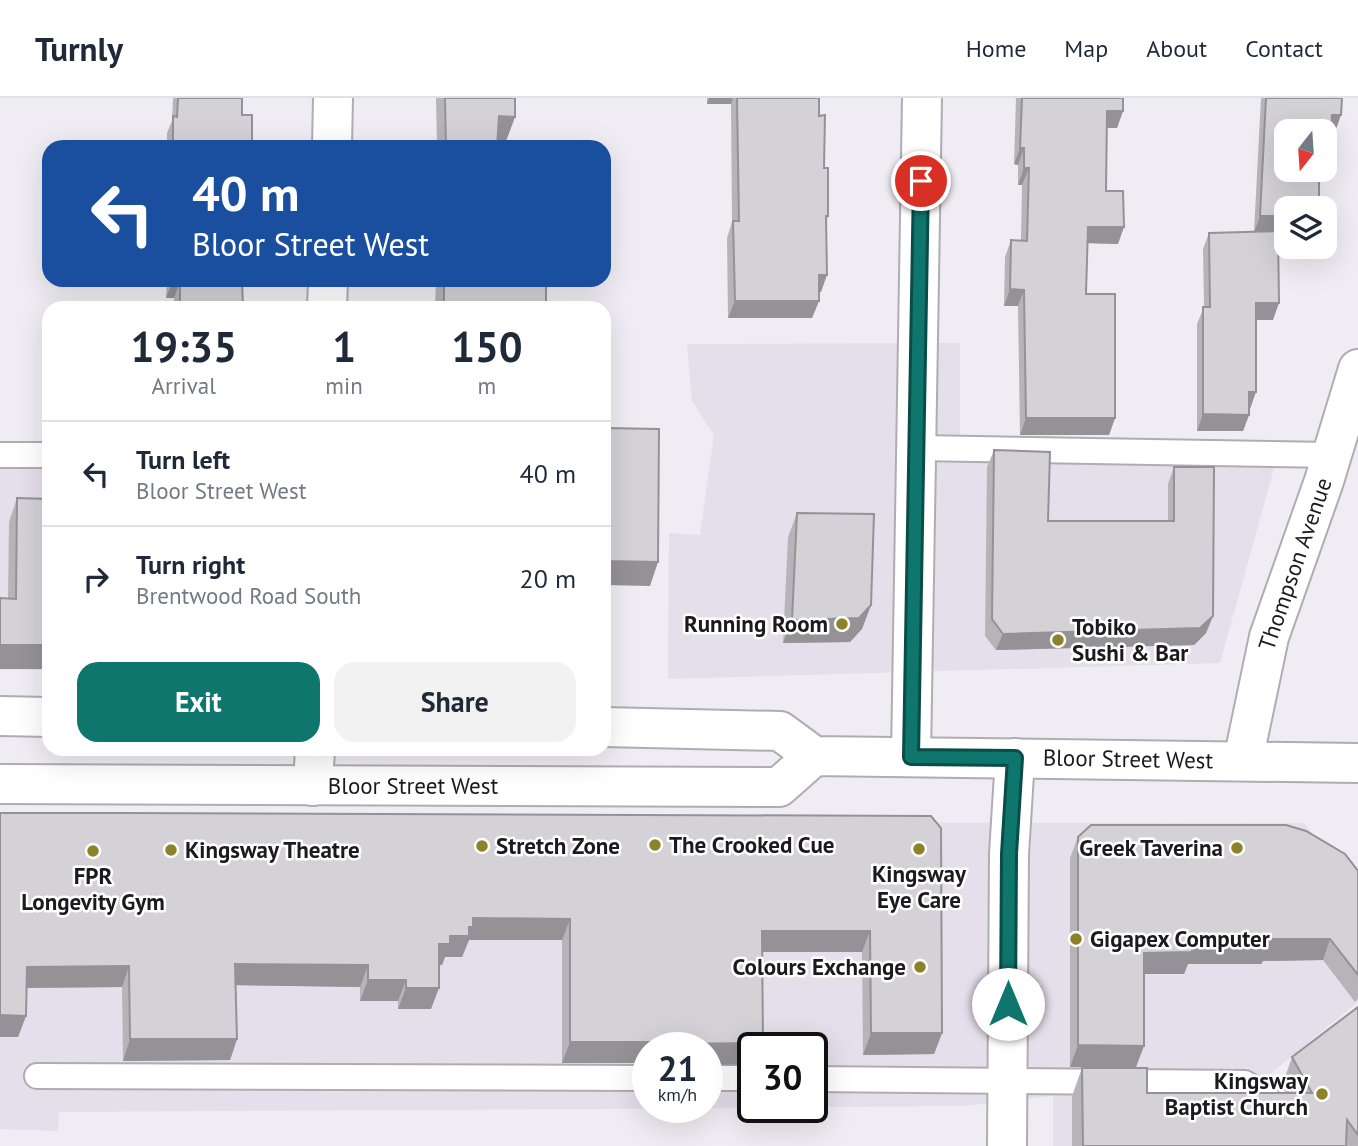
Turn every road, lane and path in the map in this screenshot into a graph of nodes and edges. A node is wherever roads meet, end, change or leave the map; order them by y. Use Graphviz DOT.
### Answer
graph roads {
  1 [pos="333,98"];
  2 [pos="922,98"];
  3 [pos="332,140"];
  4 [pos="1358,369"];
  5 [pos="918,448"];
  6 [pos="0,455"];
  7 [pos="42,455"];
  8 [pos="1332,455"];
  9 [pos="0,716"];
  10 [pos="42,717"];
  11 [pos="611,727"];
  12 [pos="814,756"];
  13 [pos="911,757"];
  14 [pos="1015,758"];
  15 [pos="1244,761"];
  16 [pos="1358,763"];
  17 [pos="314,767"];
  18 [pos="0,784"];
  19 [pos="37,1076"];
  20 [pos="632,1078"];
  21 [pos="828,1079"];
  22 [pos="1007,1080"];
  23 [pos="1266,1097"];
  24 [pos="1007,1146"];
  1 -- 3 [label="main road"];
  2 -- 5 [label="main road"];
  4 -- 8 [label="main road, Thompson Avenue"];
  5 -- 8 [label="lane"];
  5 -- 13 [label="main road"];
  6 -- 7 [label="lane"];
  8 -- 15 [label="main road, Thompson Avenue"];
  9 -- 10 [label="main road"];
  11 -- 12 [label="main road"];
  12 -- 13 [label="main road, Bloor Street West"];
  12 -- 17 [label="main road, Bloor Street West"];
  13 -- 14 [label="main road, Bloor Street West"];
  14 -- 15 [label="main road, Bloor Street West"];
  14 -- 22 [label="main road"];
  15 -- 16 [label="main road, Bloor Street West"];
  17 -- 18 [label="main road, Bloor Street West"];
  19 -- 20 [label="lane"];
  21 -- 22 [label="lane"];
  22 -- 23 [label="lane"];
  22 -- 24 [label="main road"];
}
